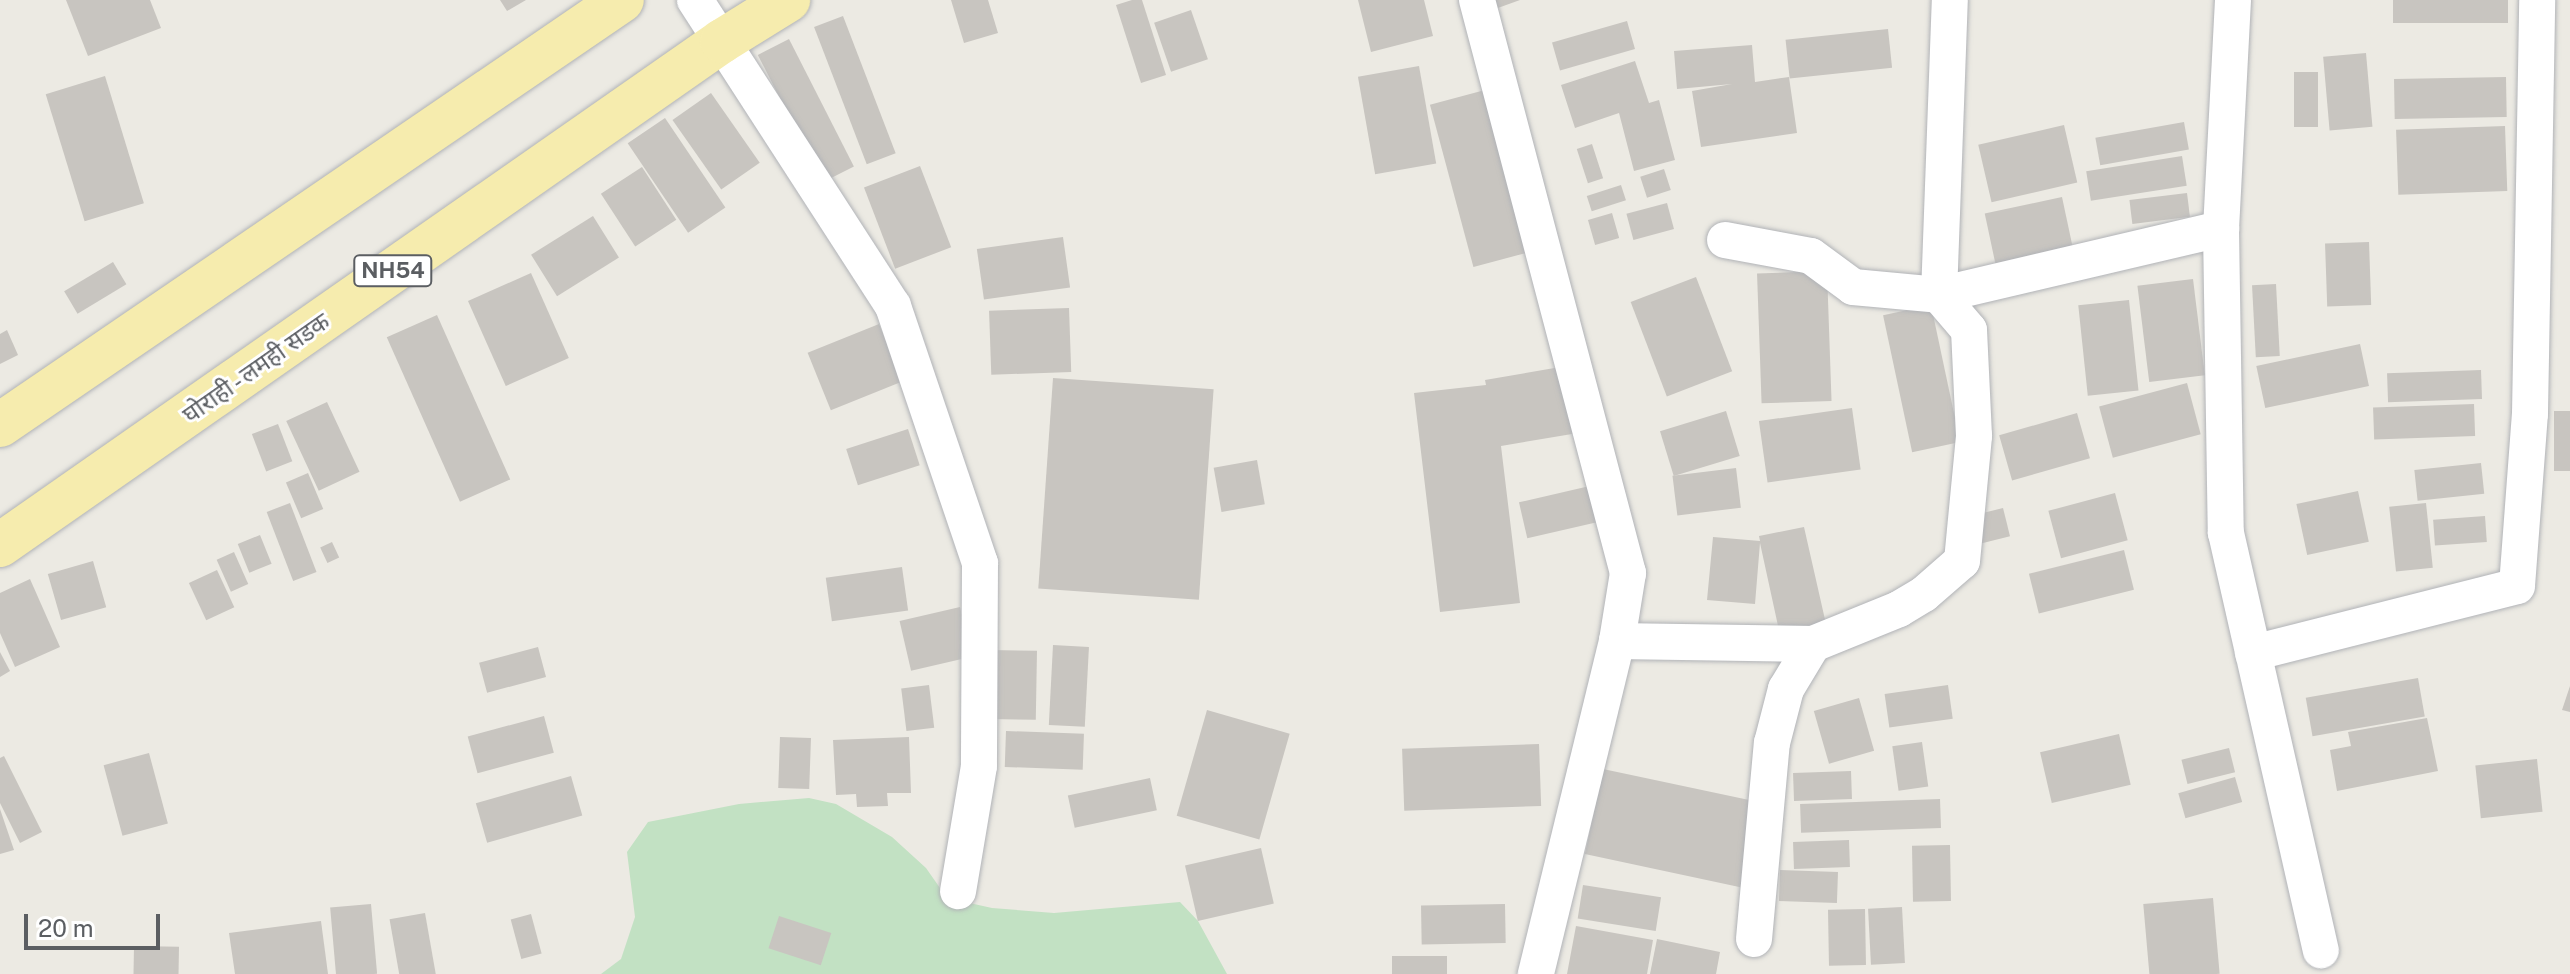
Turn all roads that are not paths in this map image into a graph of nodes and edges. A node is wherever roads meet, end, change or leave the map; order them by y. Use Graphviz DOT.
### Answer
graph roads {
  1 [pos="622,0"];
  2 [pos="695,0"];
  3 [pos="788,0"];
  4 [pos="1477,0"];
  5 [pos="1950,0"];
  6 [pos="2233,0"];
  7 [pos="2537,0"];
  8 [pos="722,41"];
  9 [pos="2221,229"];
  10 [pos="1725,240"];
  11 [pos="1939,295"];
  12 [pos="0,425"];
  13 [pos="0,545"];
  14 [pos="1617,641"];
  15 [pos="1813,644"];
  16 [pos="2253,653"];
  17 [pos="958,891"];
  18 [pos="1754,939"];
  19 [pos="2321,950"];
  20 [pos="1536,974"];
  1 -- 12 [label="main road"];
  2 -- 8 [label="street"];
  3 -- 8 [label="main road, घोराही - लमही सडक / NH54"];
  4 -- 14 [label="street"];
  5 -- 11 [label="street"];
  6 -- 9 [label="street"];
  7 -- 16 [label="street"];
  8 -- 13 [label="main road, घोराही - लमही सडक / NH54"];
  8 -- 17 [label="street"];
  9 -- 11 [label="street"];
  9 -- 16 [label="street"];
  10 -- 11 [label="street"];
  11 -- 15 [label="street"];
  14 -- 15 [label="street"];
  14 -- 20 [label="street"];
  15 -- 18 [label="street"];
  16 -- 19 [label="street"];
}
